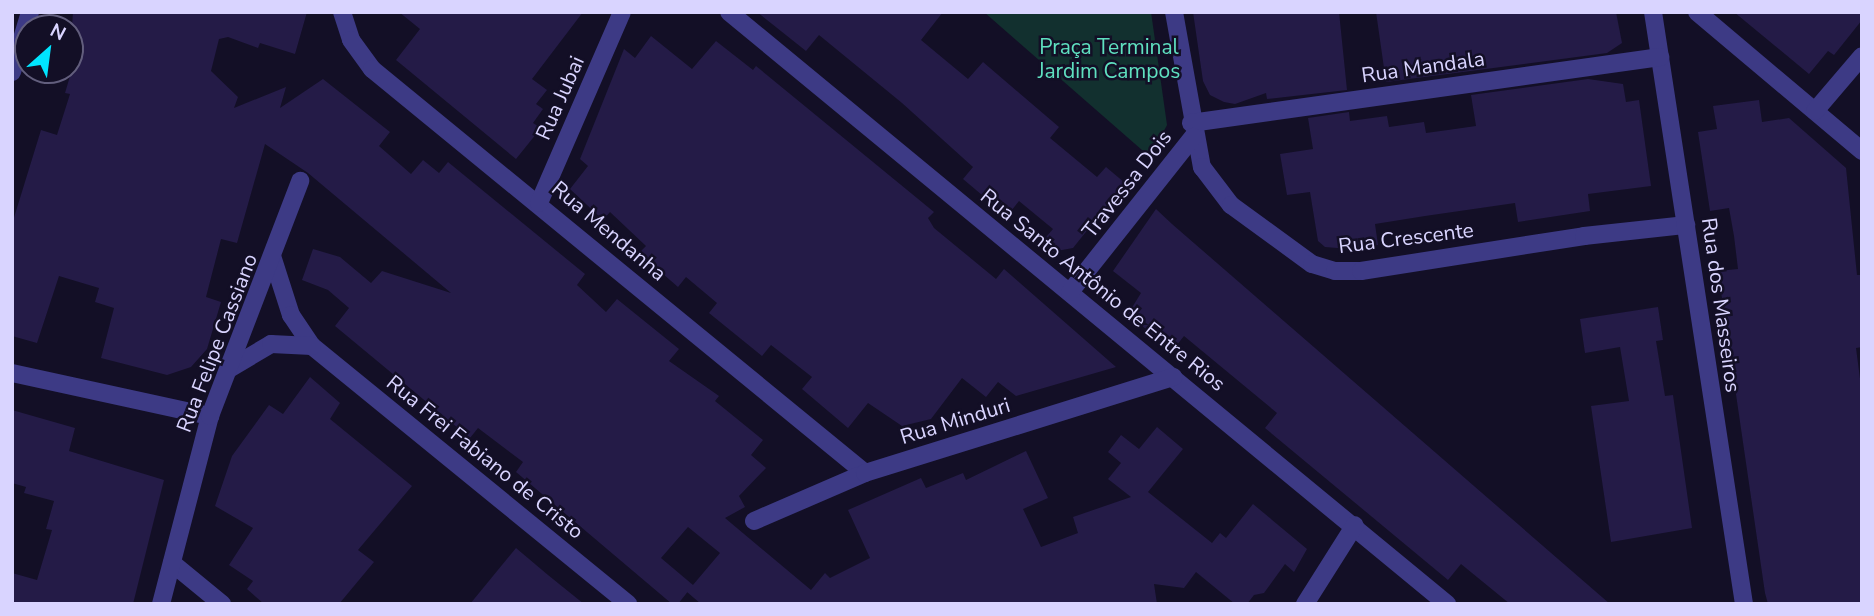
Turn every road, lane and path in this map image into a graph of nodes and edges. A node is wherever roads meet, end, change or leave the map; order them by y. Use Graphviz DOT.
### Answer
graph roads {
  1 [pos="30,12"];
  2 [pos="342,12"];
  3 [pos="622,12"];
  4 [pos="729,12"];
  5 [pos="1174,12"];
  6 [pos="1653,12"];
  7 [pos="1697,12"];
  8 [pos="1862,56"];
  9 [pos="1660,57"];
  10 [pos="12,72"];
  11 [pos="1815,111"];
  12 [pos="1192,130"];
  13 [pos="1862,151"];
  14 [pos="300,181"];
  15 [pos="539,203"];
  16 [pos="1686,225"];
  17 [pos="273,259"];
  18 [pos="1070,292"];
  19 [pos="312,346"];
  20 [pos="229,369"];
  21 [pos="12,373"];
  22 [pos="1173,377"];
  23 [pos="210,416"];
  24 [pos="865,473"];
  25 [pos="754,521"];
  26 [pos="1355,525"];
  27 [pos="172,563"];
  28 [pos="161,604"];
  29 [pos="222,604"];
  30 [pos="628,604"];
  31 [pos="1305,604"];
  32 [pos="1447,604"];
  33 [pos="1744,604"];
  1 -- 10 [label="street"];
  2 -- 15 [label="street, Rua Mendanha"];
  3 -- 15 [label="street, Rua Jubai"];
  4 -- 18 [label="street, Rua Santo Antônio de Entre Rios"];
  5 -- 12 [label="street, Rua Crescente"];
  6 -- 9 [label="street, Rua dos Masseiros"];
  7 -- 11 [label="street"];
  8 -- 11 [label="street"];
  9 -- 12 [label="street, Rua Mandala"];
  9 -- 16 [label="street, Rua dos Masseiros"];
  11 -- 13 [label="street"];
  12 -- 16 [label="street, Rua Crescente"];
  12 -- 18 [label="street, Travessa Dois"];
  14 -- 17 [label="street, Rua Felipe Cassiano"];
  15 -- 24 [label="street, Rua Mendanha"];
  16 -- 33 [label="street, Rua dos Masseiros"];
  17 -- 19 [label="street, Rua Frei Fabiano de Cristo"];
  17 -- 20 [label="street, Rua Felipe Cassiano"];
  18 -- 22 [label="street, Rua Santo Antônio de Entre Rios"];
  19 -- 20 [label="street"];
  19 -- 30 [label="street, Rua Frei Fabiano de Cristo"];
  20 -- 23 [label="street, Rua Felipe Cassiano"];
  21 -- 23 [label="street"];
  22 -- 24 [label="street, Rua Minduri"];
  22 -- 26 [label="street, Rua Santo Antônio de Entre Rios"];
  23 -- 27 [label="street, Rua Felipe Cassiano"];
  24 -- 25 [label="street, Rua Minduri"];
  26 -- 31 [label="street"];
  26 -- 32 [label="street, Rua Santo Antônio de Entre Rios"];
  27 -- 28 [label="street, Rua Felipe Cassiano"];
  27 -- 29 [label="street"];
}
